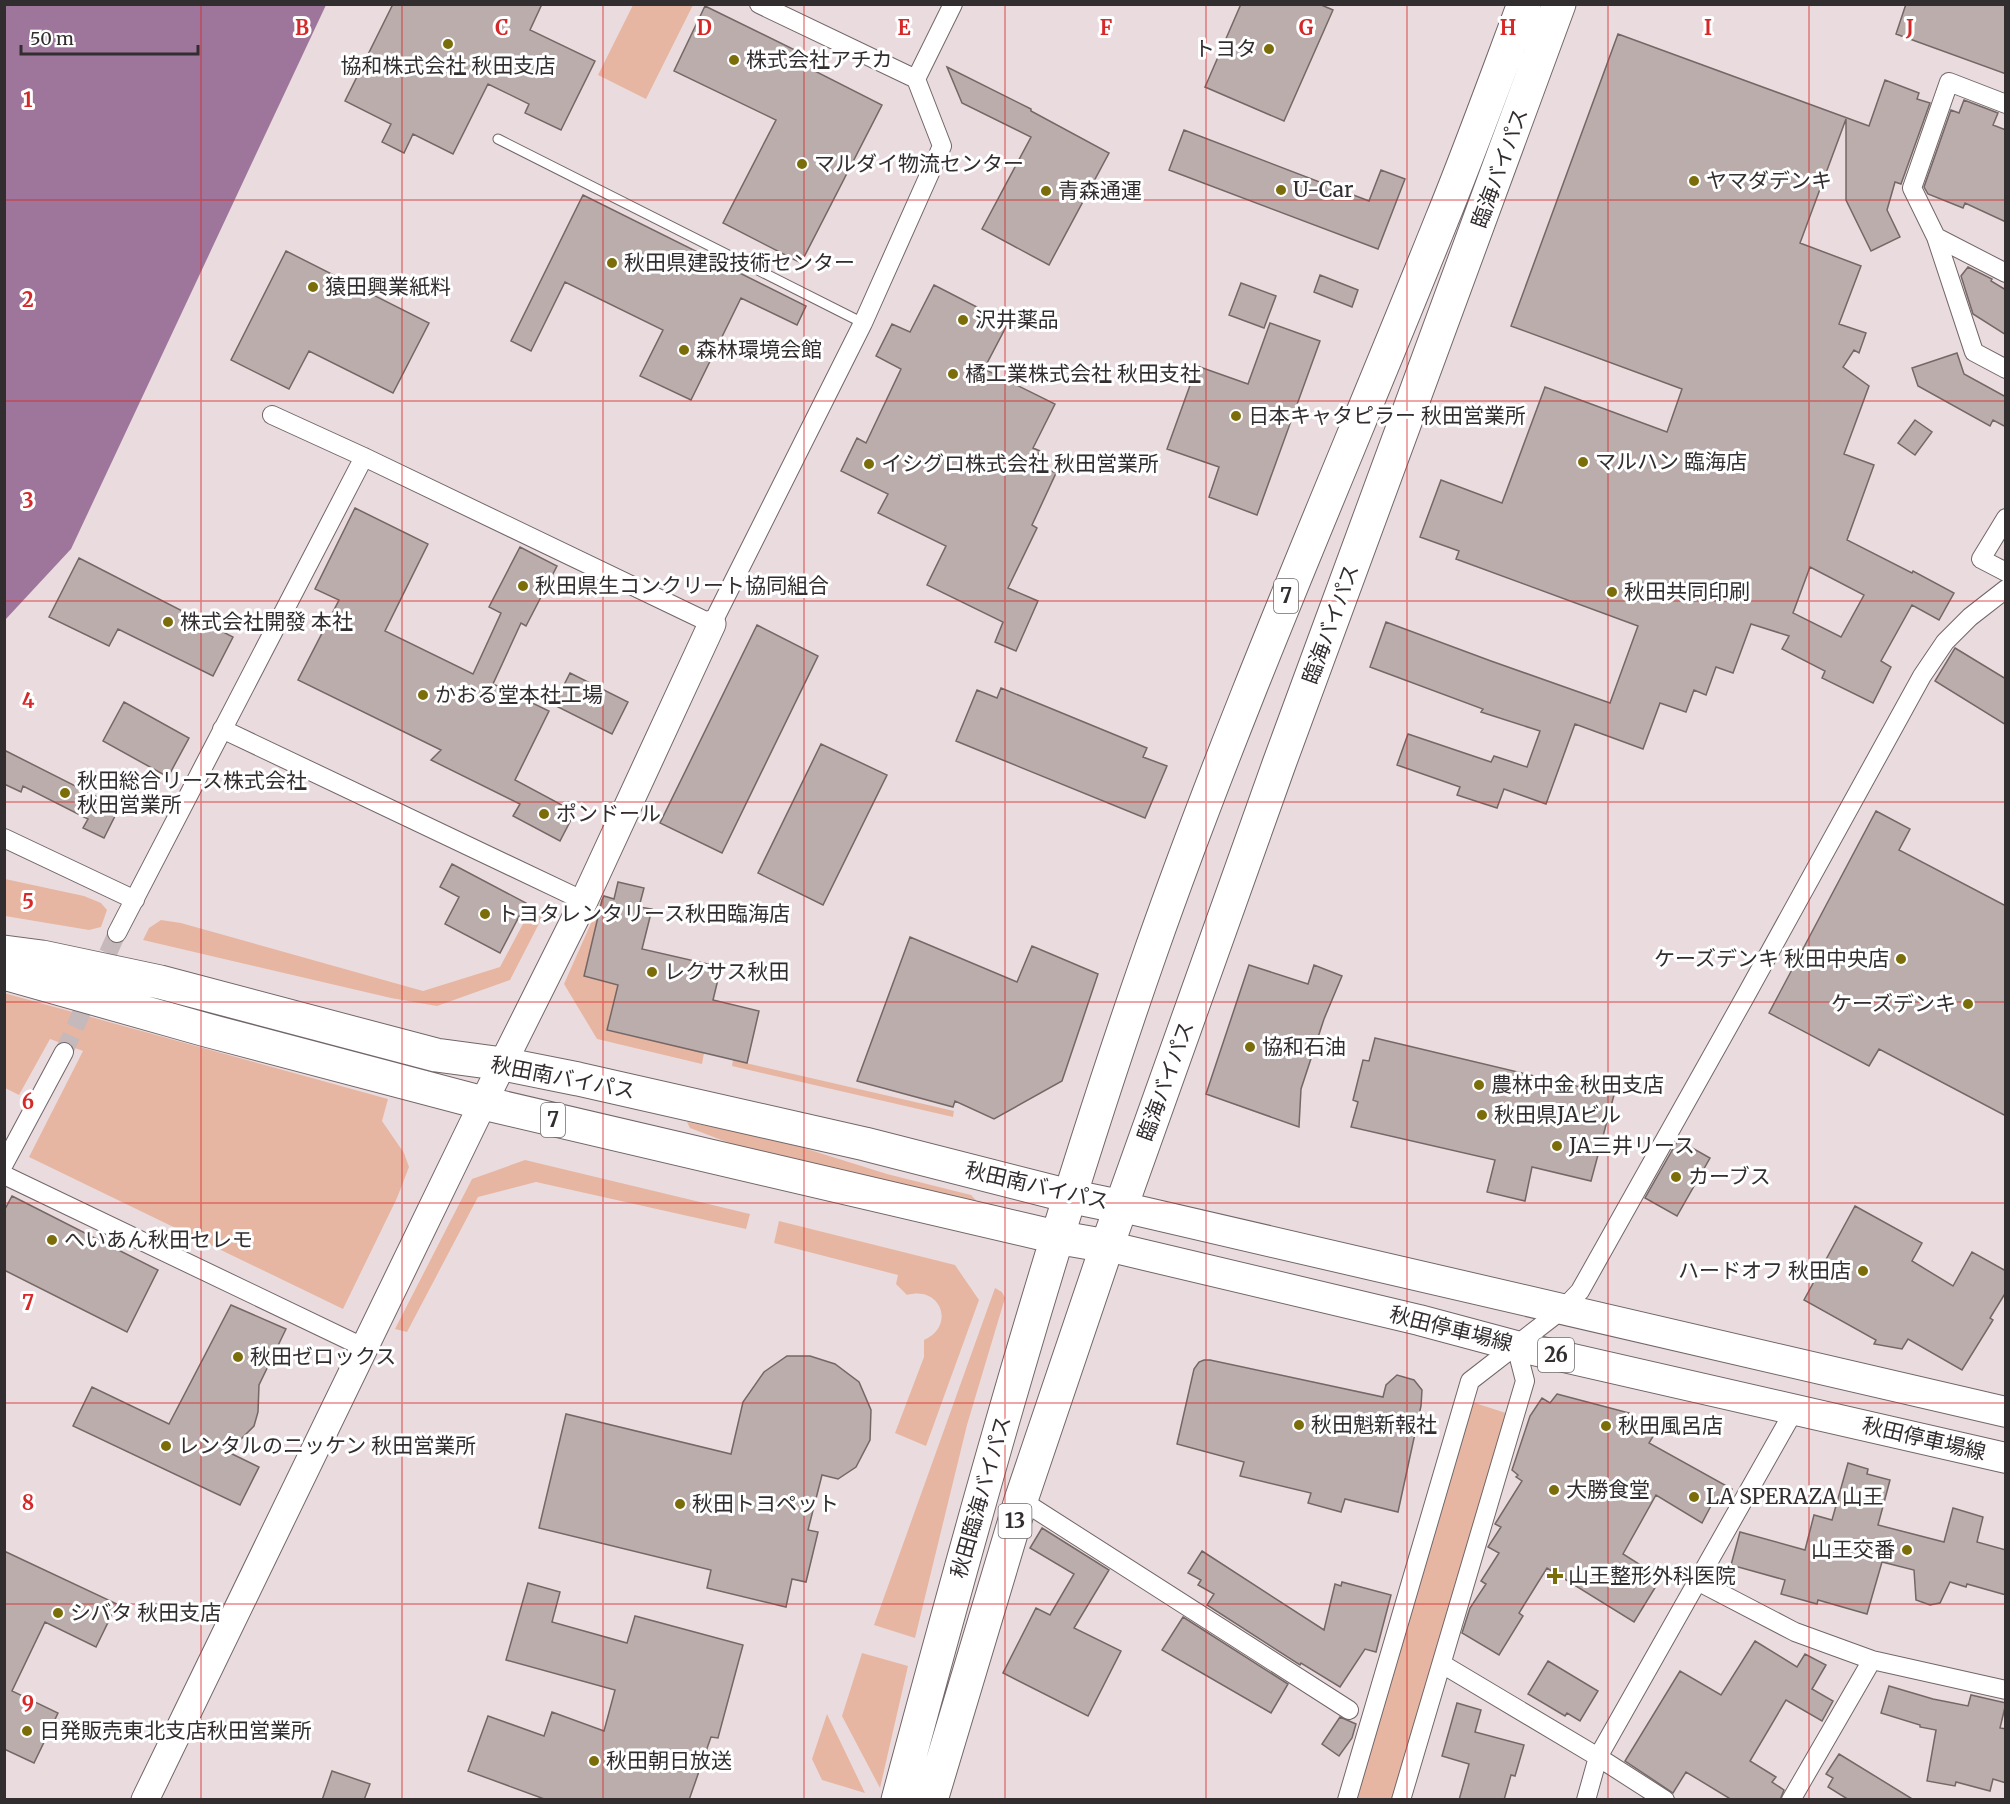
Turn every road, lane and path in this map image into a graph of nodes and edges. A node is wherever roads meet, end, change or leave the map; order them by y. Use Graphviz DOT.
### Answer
graph roads {
  1 [pos="759,4"];
  2 [pos="953,4"];
  3 [pos="1524,4"];
  4 [pos="1559,4"];
  5 [pos="916,80"];
  6 [pos="2006,104"];
  7 [pos="498,139"];
  8 [pos="1936,237"];
  9 [pos="2006,273"];
  10 [pos="863,323"];
  11 [pos="2006,369"];
  12 [pos="272,415"];
  13 [pos="364,457"];
  14 [pos="2006,518"];
  15 [pos="2006,572"];
  16 [pos="2006,589"];
  17 [pos="712,624"];
  18 [pos="222,729"];
  19 [pos="4,838"];
  20 [pos="135,900"];
  21 [pos="584,901"];
  22 [pos="117,933"];
  23 [pos="4,952"];
  24 [pos="4,973"];
  25 [pos="64,1052"];
  26 [pos="502,1064"];
  27 [pos="483,1103"];
  28 [pos="4,1164"];
  29 [pos="4,1175"];
  30 [pos="1069,1196"];
  31 [pos="1122,1207"];
  32 [pos="1056,1238"];
  33 [pos="1107,1246"];
  34 [pos="1563,1309"];
  35 [pos="1516,1346"];
  36 [pos="365,1348"];
  37 [pos="1795,1409"];
  38 [pos="2006,1412"];
  39 [pos="2006,1458"];
  40 [pos="1021,1500"];
  41 [pos="1699,1581"];
  42 [pos="1872,1660"];
  43 [pos="1442,1664"];
  44 [pos="2006,1690"];
  45 [pos="1349,1710"];
  46 [pos="1598,1757"];
  47 [pos="145,1800"];
  48 [pos="898,1800"];
  49 [pos="931,1800"];
  50 [pos="1347,1800"];
  51 [pos="1401,1800"];
  52 [pos="1586,1800"];
  53 [pos="1665,1800"];
  54 [pos="1791,1800"];
  1 -- 5 [label="street"];
  2 -- 5 [label="street"];
  3 -- 30 [label="highway, 臨海バイパス / 7"];
  4 -- 31 [label="highway, 臨海バイパス"];
  5 -- 10 [label="street"];
  6 -- 8 [label="street"];
  7 -- 10 [label="lane"];
  8 -- 9 [label="street"];
  8 -- 11 [label="street"];
  10 -- 17 [label="street"];
  12 -- 13 [label="street"];
  13 -- 17 [label="street"];
  13 -- 18 [label="street"];
  14 -- 15 [label="street"];
  16 -- 34 [label="street"];
  17 -- 21 [label="street"];
  18 -- 20 [label="street"];
  18 -- 21 [label="street"];
  19 -- 20 [label="street"];
  20 -- 22 [label="street"];
  21 -- 26 [label="street"];
  23 -- 26 [label="highway, 秋田南バイパス / 7"];
  24 -- 27 [label="highway, 秋田南バイパス / 7"];
  25 -- 28 [label="street"];
  26 -- 27 [label="street"];
  26 -- 30 [label="highway, 秋田南バイパス / 7"];
  27 -- 32 [label="highway, 秋田南バイパス / 7"];
  27 -- 36 [label="street"];
  29 -- 36 [label="street"];
  30 -- 31 [label="highway, 秋田南バイパス / 7"];
  30 -- 32 [label="highway, 秋田臨海バイパス / 13"];
  31 -- 33 [label="highway, 臨海バイパス / 13"];
  31 -- 34 [label="main road, 秋田停車場線 / 26"];
  32 -- 33 [label="highway, 秋田南バイパス / 7"];
  32 -- 48 [label="highway, 秋田臨海バイパス / 13"];
  33 -- 35 [label="main road, 秋田停車場線 / 26"];
  33 -- 40 [label="highway, 秋田臨海バイパス / 13"];
  34 -- 35 [label="street"];
  34 -- 38 [label="main road, 秋田停車場線 / 26"];
  35 -- 37 [label="main road, 秋田停車場線 / 26"];
  35 -- 43 [label="street"];
  35 -- 50 [label="street"];
  36 -- 47 [label="street"];
  37 -- 39 [label="main road, 秋田停車場線 / 26"];
  37 -- 41 [label="street"];
  40 -- 45 [label="street"];
  40 -- 49 [label="highway, 秋田臨海バイパス / 13"];
  41 -- 42 [label="street"];
  41 -- 46 [label="street"];
  42 -- 44 [label="street"];
  42 -- 54 [label="street"];
  43 -- 46 [label="street"];
  43 -- 51 [label="street"];
  46 -- 52 [label="street"];
  46 -- 53 [label="street"];
}
